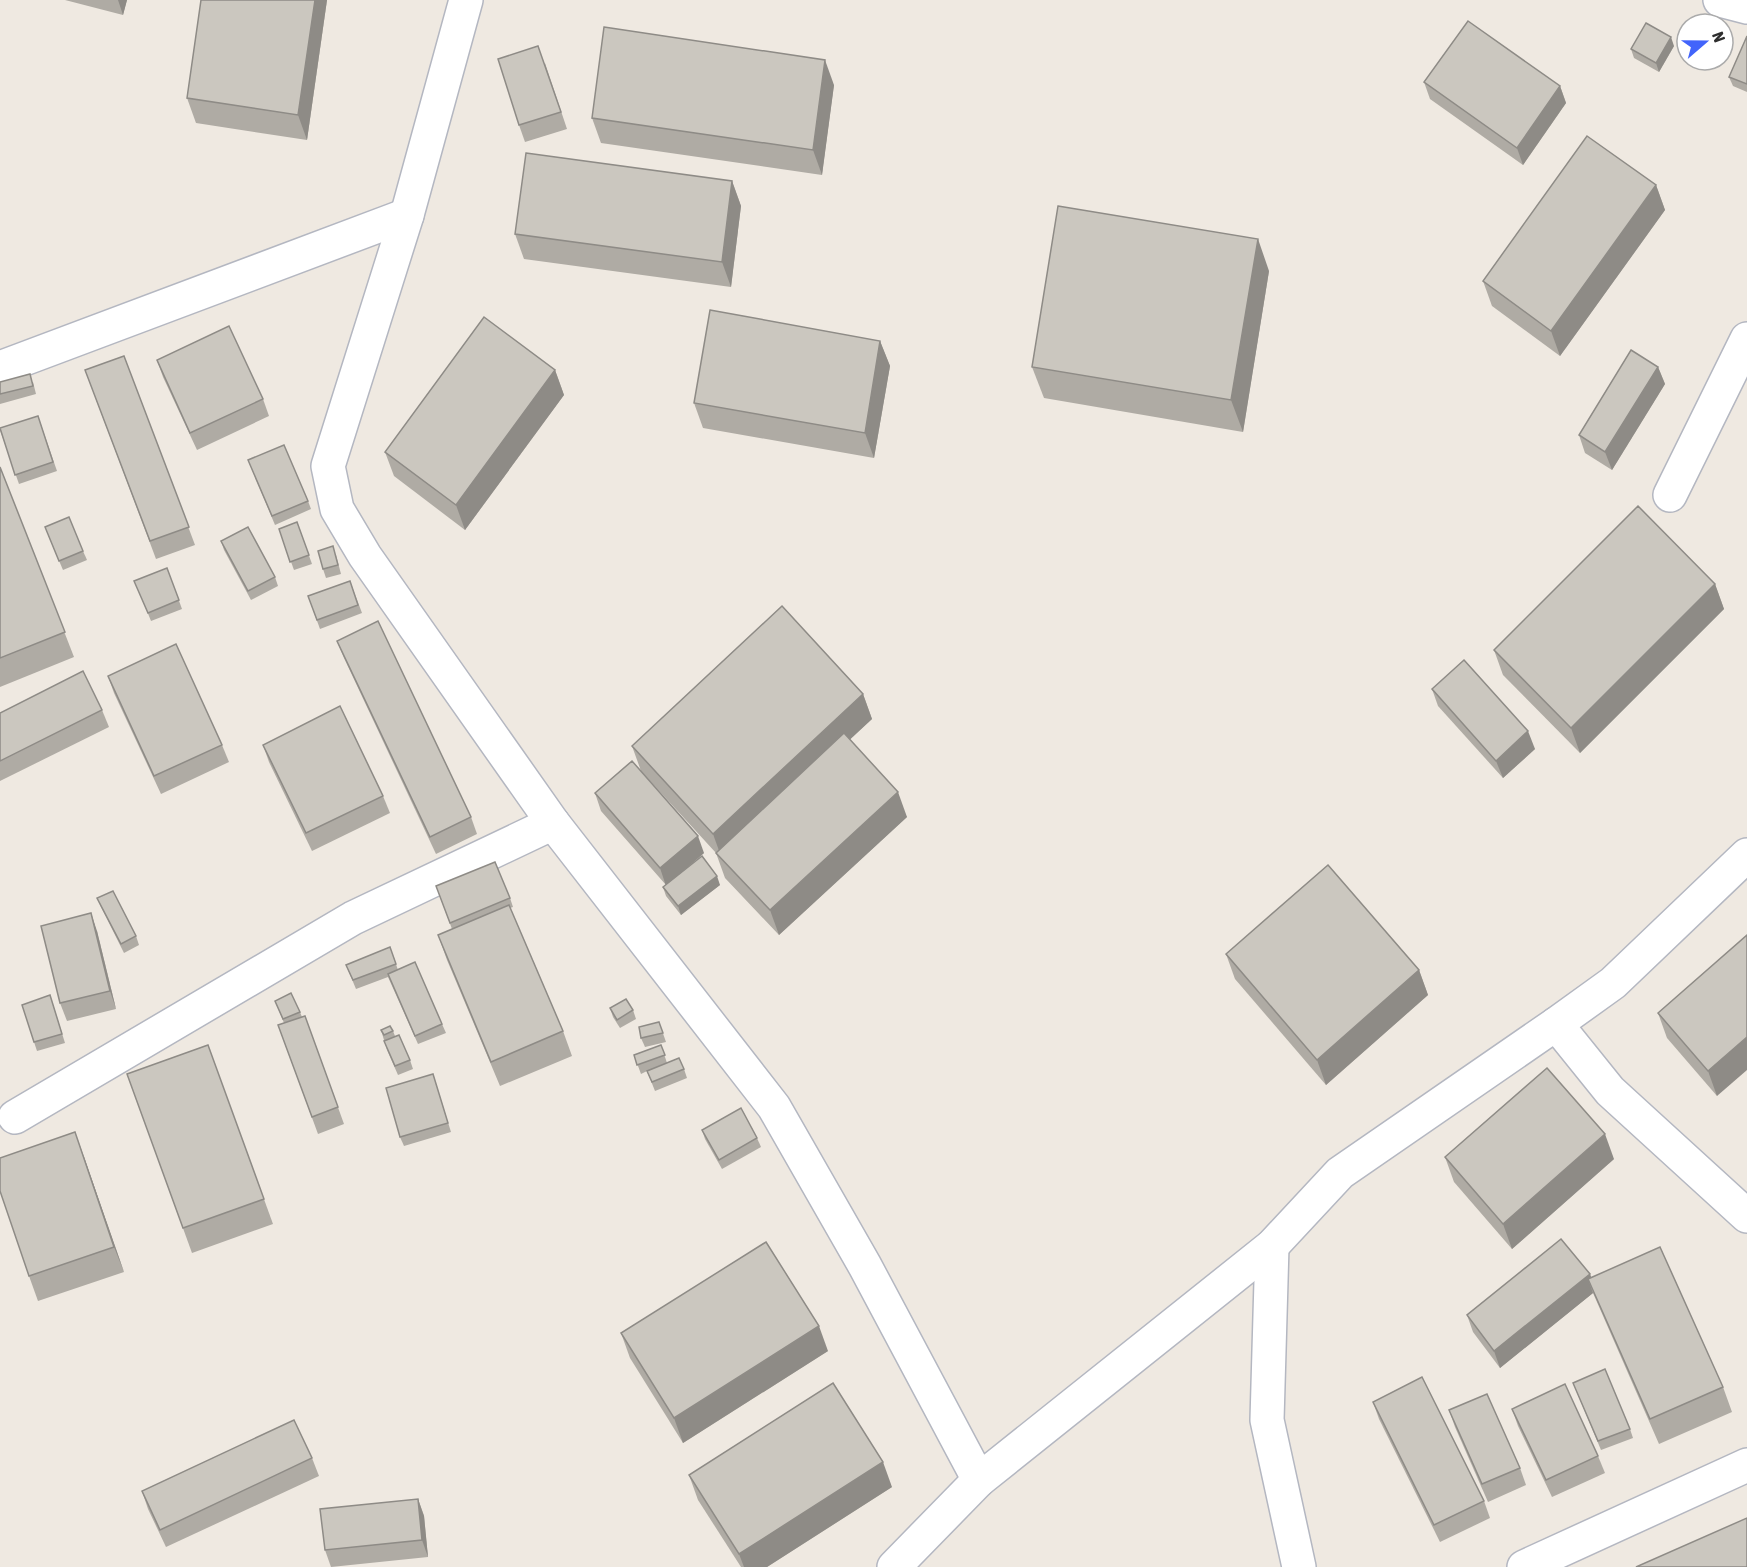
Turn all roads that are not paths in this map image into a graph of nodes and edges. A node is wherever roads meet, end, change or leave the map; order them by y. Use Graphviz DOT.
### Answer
graph roads {
  1 [pos="466,0"];
  2 [pos="1720,0"];
  3 [pos="1747,7"];
  4 [pos="407,216"];
  5 [pos="1747,339"];
  6 [pos="0,368"];
  7 [pos="1670,495"];
  8 [pos="553,823"];
  9 [pos="1747,855"];
  10 [pos="1556,1024"];
  11 [pos="15,1117"];
  12 [pos="1747,1216"];
  13 [pos="1272,1246"];
  14 [pos="1747,1465"];
  15 [pos="979,1480"];
  16 [pos="894,1567"];
  17 [pos="1299,1567"];
  18 [pos="1524,1567"];
  1 -- 4 [label="street"];
  2 -- 3 [label="street"];
  4 -- 6 [label="street"];
  4 -- 8 [label="street"];
  5 -- 7 [label="street"];
  8 -- 11 [label="street"];
  8 -- 15 [label="street"];
  9 -- 10 [label="street"];
  10 -- 12 [label="street"];
  10 -- 13 [label="street"];
  13 -- 15 [label="street"];
  13 -- 17 [label="street"];
  14 -- 18 [label="street"];
  15 -- 16 [label="street"];
}
